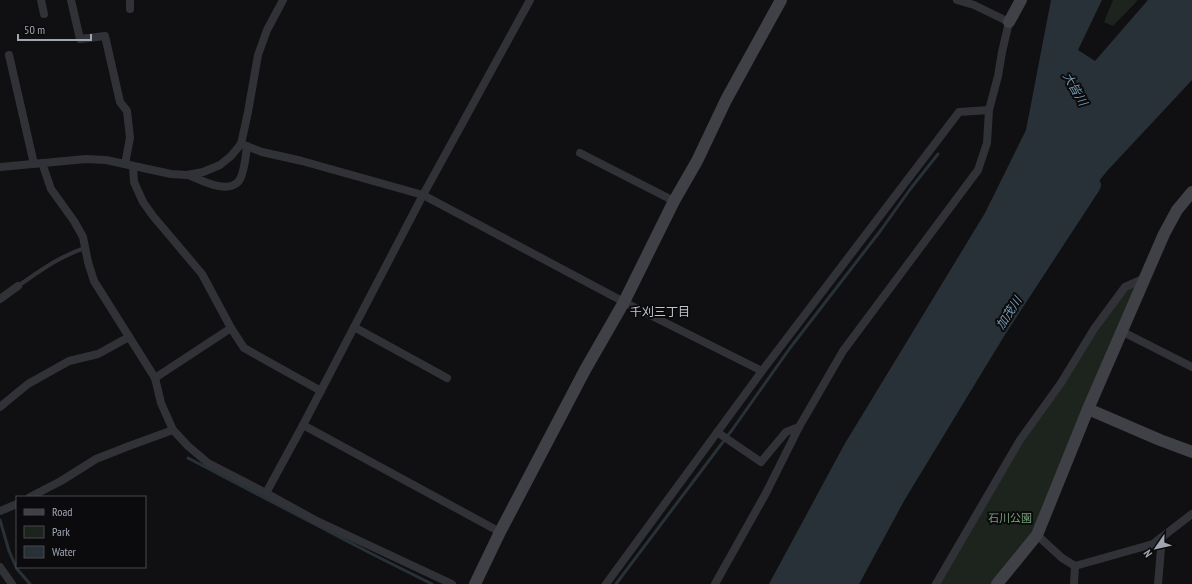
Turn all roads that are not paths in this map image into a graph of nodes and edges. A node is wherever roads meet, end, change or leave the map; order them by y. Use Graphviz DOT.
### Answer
graph roads {
  1 [pos="41,0"];
  2 [pos="71,0"];
  3 [pos="130,0"];
  4 [pos="284,0"];
  5 [pos="530,0"];
  6 [pos="781,0"];
  7 [pos="957,0"];
  8 [pos="1021,0"];
  9 [pos="130,9"];
  10 [pos="44,14"];
  11 [pos="1009,22"];
  12 [pos="9,55"];
  13 [pos="989,110"];
  14 [pos="244,145"];
  15 [pos="580,153"];
  16 [pos="38,163"];
  17 [pos="129,165"];
  18 [pos="0,167"];
  19 [pos="187,175"];
  20 [pos="1192,192"];
  21 [pos="423,195"];
  22 [pos="674,201"];
  23 [pos="85,248"];
  24 [pos="1143,279"];
  25 [pos="18,286"];
  26 [pos="0,299"];
  27 [pos="624,302"];
  28 [pos="354,327"];
  29 [pos="230,328"];
  30 [pos="1121,331"];
  31 [pos="129,338"];
  32 [pos="1192,368"];
  33 [pos="762,371"];
  34 [pos="155,378"];
  35 [pos="447,378"];
  36 [pos="321,391"];
  37 [pos="0,407"];
  38 [pos="1088,409"];
  39 [pos="303,425"];
  40 [pos="799,427"];
  41 [pos="173,430"];
  42 [pos="717,432"];
  43 [pos="1192,452"];
  44 [pos="266,493"];
  45 [pos="32,496"];
  46 [pos="16,504"];
  47 [pos="0,511"];
  48 [pos="1192,514"];
  49 [pos="500,532"];
  50 [pos="1037,535"];
  51 [pos="1161,538"];
  52 [pos="1075,566"];
  53 [pos="0,567"];
  54 [pos="12,584"];
  55 [pos="452,584"];
  56 [pos="475,584"];
  57 [pos="606,584"];
  58 [pos="715,584"];
  59 [pos="936,584"];
  60 [pos="997,584"];
  61 [pos="1074,584"];
  62 [pos="1158,584"];
  1 -- 10 [label="street"];
  2 -- 17 [label="street"];
  3 -- 9 [label="street"];
  4 -- 14 [label="street"];
  5 -- 21 [label="street"];
  6 -- 22 [label="street"];
  7 -- 11 [label="street"];
  8 -- 11 [label="street"];
  11 -- 13 [label="street"];
  12 -- 16 [label="street"];
  13 -- 33 [label="street"];
  13 -- 40 [label="street"];
  14 -- 19 [label="street"];
  14 -- 19 [label="street"];
  14 -- 21 [label="street"];
  15 -- 22 [label="street"];
  16 -- 17 [label="street"];
  16 -- 18 [label="street"];
  16 -- 23 [label="street"];
  17 -- 19 [label="street"];
  17 -- 29 [label="street"];
  20 -- 24 [label="street"];
  21 -- 27 [label="street"];
  21 -- 28 [label="street"];
  22 -- 27 [label="street"];
  23 -- 25 [label="lane"];
  23 -- 31 [label="street"];
  24 -- 30 [label="street"];
  24 -- 59 [label="street"];
  25 -- 26 [label="street"];
  27 -- 33 [label="street"];
  27 -- 49 [label="street"];
  28 -- 35 [label="street"];
  28 -- 36 [label="street"];
  29 -- 34 [label="street"];
  29 -- 36 [label="street"];
  30 -- 32 [label="street"];
  30 -- 38 [label="street"];
  31 -- 34 [label="street"];
  31 -- 37 [label="street"];
  33 -- 42 [label="street"];
  34 -- 41 [label="street"];
  36 -- 39 [label="street"];
  38 -- 43 [label="street"];
  38 -- 50 [label="street"];
  39 -- 44 [label="street"];
  39 -- 49 [label="street"];
  40 -- 42 [label="street"];
  40 -- 58 [label="street"];
  41 -- 44 [label="street"];
  41 -- 45 [label="street"];
  42 -- 57 [label="street"];
  44 -- 55 [label="street"];
  46 -- 47 [label="street"];
  48 -- 51 [label="street"];
  49 -- 56 [label="street"];
  50 -- 52 [label="street"];
  50 -- 60 [label="street"];
  51 -- 52 [label="street"];
  51 -- 62 [label="street"];
  52 -- 61 [label="street"];
  53 -- 54 [label="street"];
}
